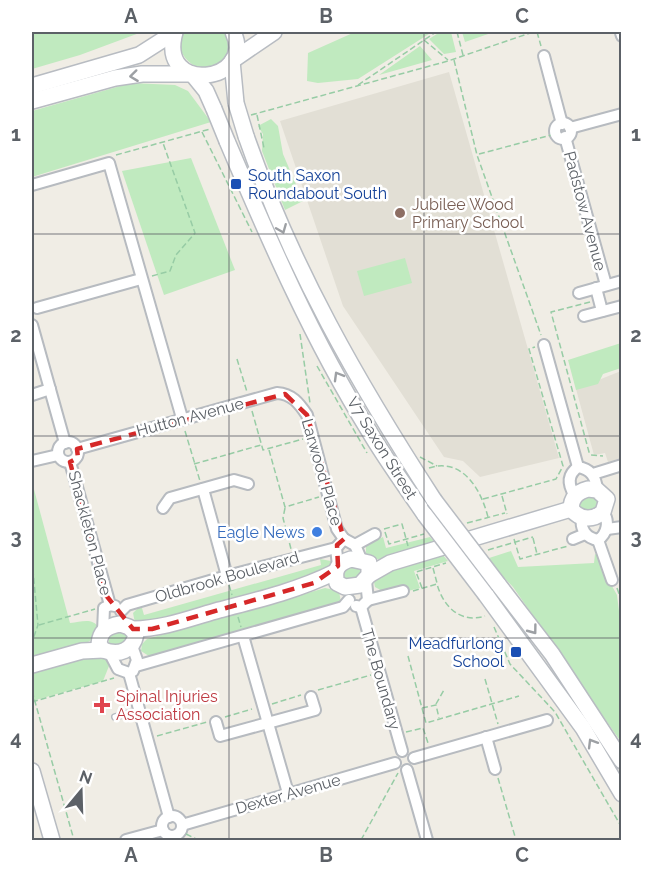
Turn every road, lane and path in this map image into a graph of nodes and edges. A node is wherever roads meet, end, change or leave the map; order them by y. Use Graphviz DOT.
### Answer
graph roads {
  1 [pos="175,32"];
  2 [pos="233,32"];
  3 [pos="274,32"];
  4 [pos="436,32"];
  5 [pos="457,32"];
  6 [pos="533,32"];
  7 [pos="537,32"];
  8 [pos="423,40"];
  9 [pos="463,56"];
  10 [pos="544,56"];
  11 [pos="453,59"];
  12 [pos="232,60"];
  13 [pos="448,61"];
  14 [pos="193,74"];
  15 [pos="32,86"];
  16 [pos="355,87"];
  17 [pos="32,101"];
  18 [pos="621,114"];
  19 [pos="245,117"];
  20 [pos="212,128"];
  21 [pos="563,131"];
  22 [pos="163,142"];
  23 [pos="477,155"];
  24 [pos="109,160"];
  25 [pos="32,185"];
  26 [pos="141,279"];
  27 [pos="621,281"];
  28 [pos="601,287"];
  29 [pos="579,293"];
  30 [pos="34,305"];
  31 [pos="600,306"];
  32 [pos="621,306"];
  33 [pos="584,316"];
  34 [pos="32,320"];
  35 [pos="32,325"];
  36 [pos="300,333"];
  37 [pos="559,341"];
  38 [pos="544,345"];
  39 [pos="237,358"];
  40 [pos="50,389"];
  41 [pos="32,394"];
  42 [pos="249,401"];
  43 [pos="300,405"];
  44 [pos="307,415"];
  45 [pos="182,418"];
  46 [pos="313,437"];
  47 [pos="65,443"];
  48 [pos="262,445"];
  49 [pos="77,449"];
  50 [pos="268,449"];
  51 [pos="58,455"];
  52 [pos="603,456"];
  53 [pos="32,461"];
  54 [pos="70,462"];
  55 [pos="194,464"];
  56 [pos="621,465"];
  57 [pos="578,467"];
  58 [pos="426,470"];
  59 [pos="593,474"];
  60 [pos="569,480"];
  61 [pos="557,481"];
  62 [pos="248,484"];
  63 [pos="203,489"];
  64 [pos="328,494"];
  65 [pos="501,495"];
  66 [pos="607,499"];
  67 [pos="483,500"];
  68 [pos="285,507"];
  69 [pos="163,508"];
  70 [pos="576,508"];
  71 [pos="506,512"];
  72 [pos="488,518"];
  73 [pos="490,523"];
  74 [pos="621,527"];
  75 [pos="607,529"];
  76 [pos="531,532"];
  77 [pos="375,534"];
  78 [pos="426,534"];
  79 [pos="585,534"];
  80 [pos="513,535"];
  81 [pos="533,537"];
  82 [pos="406,539"];
  83 [pos="598,540"];
  84 [pos="571,543"];
  85 [pos="340,544"];
  86 [pos="480,545"];
  87 [pos="537,554"];
  88 [pos="293,558"];
  89 [pos="32,560"];
  90 [pos="447,562"];
  91 [pos="364,565"];
  92 [pos="433,567"];
  93 [pos="227,576"];
  94 [pos="612,580"];
  95 [pos="341,582"];
  96 [pos="437,584"];
  97 [pos="422,588"];
  98 [pos="403,591"];
  99 [pos="621,602"];
  100 [pos="364,603"];
  101 [pos="110,605"];
  102 [pos="488,615"];
  103 [pos="38,625"];
  104 [pos="129,631"];
  105 [pos="243,636"];
  106 [pos="32,642"];
  107 [pos="104,643"];
  108 [pos="408,656"];
  109 [pos="32,665"];
  110 [pos="380,672"];
  111 [pos="132,673"];
  112 [pos="485,679"];
  113 [pos="444,690"];
  114 [pos="32,691"];
  115 [pos="519,696"];
  116 [pos="311,697"];
  117 [pos="33,701"];
  118 [pos="492,703"];
  119 [pos="436,705"];
  120 [pos="264,706"];
  121 [pos="422,708"];
  122 [pos="140,710"];
  123 [pos="115,717"];
  124 [pos="439,718"];
  125 [pos="547,720"];
  126 [pos="216,722"];
  127 [pos="426,723"];
  128 [pos="268,724"];
  129 [pos="423,728"];
  130 [pos="500,733"];
  131 [pos="397,734"];
  132 [pos="486,737"];
  133 [pos="402,751"];
  134 [pos="430,753"];
  135 [pos="414,758"];
  136 [pos="621,761"];
  137 [pos="401,767"];
  138 [pos="495,769"];
  139 [pos="32,771"];
  140 [pos="288,793"];
  141 [pos="621,794"];
  142 [pos="170,817"];
  143 [pos="163,830"];
  144 [pos="178,833"];
  145 [pos="52,840"];
  146 [pos="74,840"];
  147 [pos="126,840"];
  148 [pos="198,840"];
  149 [pos="362,840"];
  150 [pos="427,840"];
  151 [pos="516,840"];
  1 -- 14 [label="street, V7 Saxon Street"];
  1 -- 15 [label="street"];
  2 -- 12 [label="street, V7 Saxon Street"];
  3 -- 12 [label="street"];
  4 -- 8 [label="path"];
  5 -- 9 [label="path"];
  6 -- 9 [label="path"];
  7 -- 10 [label="path"];
  8 -- 13 [label="path"];
  8 -- 16 [label="path"];
  9 -- 11 [label="path"];
  10 -- 21 [label="street, Padstow Avenue"];
  11 -- 13 [label="path"];
  11 -- 23 [label="path"];
  12 -- 14 [label="street"];
  12 -- 136 [label="street, V7 Saxon Street, one-way, bridge"];
  13 -- 16 [label="path"];
  14 -- 17 [label="street, one-way"];
  141 -- 14 [label="street, V7 Saxon Street, one-way, bridge"];
  16 -- 19 [label="path"];
  18 -- 21 [label="street, Padstow Avenue"];
  20 -- 22 [label="path"];
  21 -- 23 [label="path"];
  21 -- 28 [label="street, Padstow Avenue"];
  22 -- 24 [label="path"];
  22 -- 26 [label="path"];
  23 -- 38 [label="path"];
  24 -- 25 [label="street"];
  24 -- 26 [label="street"];
  26 -- 30 [label="street"];
  26 -- 45 [label="street"];
  27 -- 28 [label="street"];
  28 -- 29 [label="street"];
  28 -- 31 [label="street, Padstow Avenue"];
  30 -- 34 [label="street"];
  31 -- 32 [label="street"];
  31 -- 33 [label="street"];
  31 -- 37 [label="path"];
  35 -- 40 [label="street"];
  36 -- 44 [label="path"];
  37 -- 38 [label="path"];
  37 -- 52 [label="path"];
  38 -- 57 [label="street"];
  38 -- 61 [label="path"];
  39 -- 42 [label="path"];
  40 -- 41 [label="street"];
  40 -- 47 [label="street"];
  42 -- 43 [label="street, Hutton Avenue"];
  42 -- 45 [label="street, Hutton Avenue"];
  42 -- 48 [label="path"];
  43 -- 44 [label="street, Larwood Place"];
  44 -- 46 [label="street, Larwood Place"];
  45 -- 49 [label="street, Hutton Avenue"];
  45 -- 55 [label="path"];
  46 -- 50 [label="path"];
  46 -- 64 [label="street, Larwood Place"];
  47 -- 49 [label="street"];
  47 -- 51 [label="street"];
  48 -- 50 [label="path"];
  48 -- 55 [label="path"];
  49 -- 54 [label="street"];
  50 -- 68 [label="path"];
  51 -- 53 [label="street"];
  51 -- 54 [label="street"];
  54 -- 101 [label="street, Shackleton Place"];
  55 -- 63 [label="path"];
  56 -- 59 [label="street"];
  57 -- 59 [label="street"];
  57 -- 60 [label="street"];
  58 -- 67 [label="path"];
  59 -- 66 [label="street"];
  60 -- 61 [label="street"];
  60 -- 70 [label="street"];
  61 -- 65 [label="path"];
  62 -- 63 [label="street"];
  63 -- 69 [label="street"];
  63 -- 93 [label="street"];
  64 -- 68 [label="path"];
  64 -- 85 [label="street, Larwood Place"];
  65 -- 67 [label="path"];
  65 -- 71 [label="path"];
  66 -- 70 [label="street"];
  66 -- 70 [label="street"];
  66 -- 75 [label="street"];
  67 -- 72 [label="path"];
  68 -- 88 [label="path"];
  70 -- 79 [label="street"];
  70 -- 80 [label="street, Oldbrook Boulevard"];
  71 -- 72 [label="path"];
  71 -- 80 [label="path"];
  72 -- 73 [label="path"];
  74 -- 75 [label="street"];
  75 -- 83 [label="street"];
  76 -- 81 [label="path"];
  77 -- 91 [label="street"];
  78 -- 82 [label="path"];
  79 -- 83 [label="street"];
  79 -- 84 [label="street"];
  80 -- 81 [label="path"];
  80 -- 86 [label="street, Oldbrook Boulevard"];
  80 -- 86 [label="path"];
  80 -- 87 [label="path"];
  81 -- 87 [label="path"];
  82 -- 82 [label="path"];
  83 -- 94 [label="street"];
  84 -- 87 [label="path"];
  85 -- 88 [label="street, Oldbrook Boulevard"];
  85 -- 91 [label="street, Larwood Place"];
  85 -- 95 [label="street, Larwood Place"];
  86 -- 91 [label="street, Oldbrook Boulevard"];
  88 -- 93 [label="street, Oldbrook Boulevard"];
  89 -- 103 [label="path"];
  90 -- 92 [label="path"];
  91 -- 95 [label="street, Oldbrook Boulevard"];
  91 -- 95 [label="street, Oldbrook Boulevard"];
  91 -- 100 [label="street, The Boundary"];
  92 -- 96 [label="path"];
  92 -- 97 [label="path"];
  93 -- 104 [label="street, Oldbrook Boulevard"];
  94 -- 99 [label="path"];
  95 -- 100 [label="street"];
  95 -- 104 [label="street, Oldbrook Boulevard"];
  95 -- 105 [label="street, Oldbrook Boulevard"];
  96 -- 97 [label="path"];
  96 -- 102 [label="path"];
  97 -- 98 [label="path"];
  98 -- 100 [label="street"];
  100 -- 110 [label="street, The Boundary"];
  101 -- 103 [label="path"];
  101 -- 104 [label="street"];
  101 -- 107 [label="street"];
  103 -- 106 [label="path"];
  104 -- 107 [label="street, Oldbrook Boulevard"];
  104 -- 107 [label="street, Oldbrook Boulevard"];
  104 -- 111 [label="street"];
  105 -- 111 [label="street, Oldbrook Boulevard"];
  105 -- 120 [label="street"];
  107 -- 109 [label="street, Oldbrook Boulevard"];
  107 -- 111 [label="street"];
  108 -- 121 [label="path"];
  110 -- 120 [label="path"];
  110 -- 131 [label="street, The Boundary"];
  111 -- 117 [label="path"];
  111 -- 122 [label="street"];
  112 -- 118 [label="path"];
  113 -- 119 [label="path"];
  114 -- 117 [label="path"];
  115 -- 118 [label="path"];
  116 -- 128 [label="street"];
  117 -- 146 [label="path"];
  118 -- 124 [label="path"];
  118 -- 130 [label="path"];
  119 -- 121 [label="path"];
  119 -- 124 [label="path"];
  120 -- 128 [label="street"];
  121 -- 127 [label="path"];
  122 -- 123 [label="lane"];
  122 -- 142 [label="street"];
  124 -- 127 [label="path"];
  125 -- 130 [label="street"];
  126 -- 128 [label="street"];
  127 -- 129 [label="path"];
  128 -- 140 [label="street"];
  129 -- 131 [label="path"];
  129 -- 134 [label="path"];
  130 -- 132 [label="street"];
  131 -- 133 [label="street, The Boundary"];
  132 -- 134 [label="street"];
  132 -- 138 [label="street"];
  133 -- 135 [label="street"];
  133 -- 137 [label="street"];
  134 -- 135 [label="street"];
  135 -- 137 [label="street"];
  137 -- 140 [label="street, Dexter Avenue"];
  137 -- 149 [label="path"];
  137 -- 150 [label="street"];
  138 -- 151 [label="path"];
  139 -- 145 [label="street"];
  140 -- 144 [label="street, Dexter Avenue"];
  142 -- 143 [label="street"];
  142 -- 144 [label="street"];
  143 -- 144 [label="street"];
  143 -- 147 [label="street"];
  144 -- 148 [label="path"];
}
